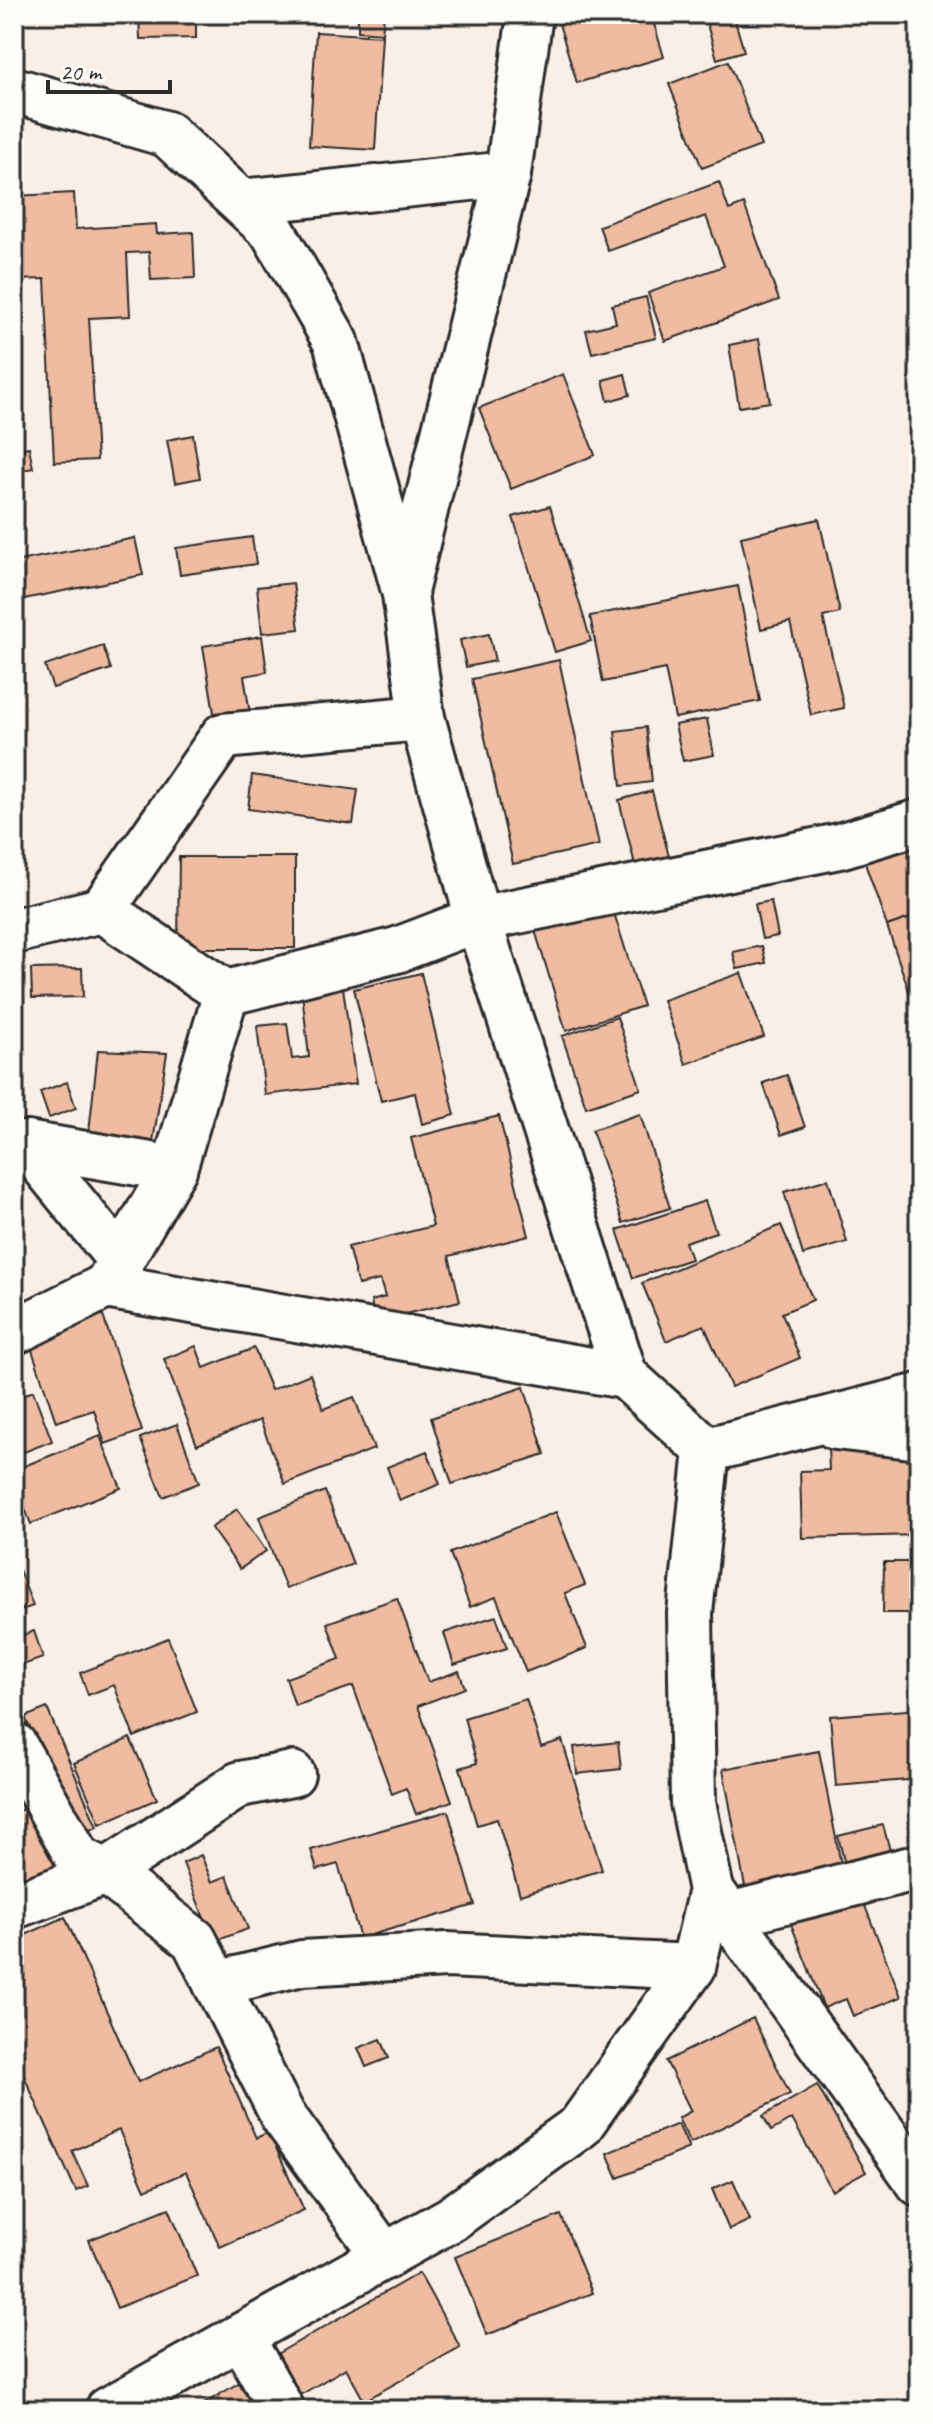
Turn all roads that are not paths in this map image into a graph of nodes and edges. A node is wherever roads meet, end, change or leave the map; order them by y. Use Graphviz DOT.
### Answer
graph roads {
  1 [pos="530,14"];
  2 [pos="14,90"];
  3 [pos="508,174"];
  4 [pos="241,202"];
  5 [pos="405,594"];
  6 [pos="422,718"];
  7 [pos="919,822"];
  8 [pos="102,910"];
  9 [pos="478,919"];
  10 [pos="14,931"];
  11 [pos="226,993"];
  12 [pos="20,1145"];
  13 [pos="174,1169"];
  14 [pos="114,1273"];
  15 [pos="14,1332"];
  16 [pos="625,1376"];
  17 [pos="919,1396"];
  18 [pos="810,1423"];
  19 [pos="919,1437"];
  20 [pos="707,1450"];
  21 [pos="14,1745"];
  22 [pos="292,1774"];
  23 [pos="919,1867"];
  24 [pos="106,1872"];
  25 [pos="720,1903"];
  26 [pos="14,1906"];
  27 [pos="693,1967"];
  28 [pos="216,1984"];
  29 [pos="919,2183"];
  30 [pos="385,2257"];
  31 [pos="241,2337"];
  32 [pos="108,2410"];
  33 [pos="282,2410"];
  1 -- 3 [label="street"];
  2 -- 4 [label="street"];
  3 -- 4 [label="street"];
  3 -- 5 [label="street"];
  4 -- 5 [label="street"];
  5 -- 6 [label="street"];
  6 -- 8 [label="street"];
  6 -- 9 [label="street"];
  7 -- 9 [label="street"];
  8 -- 10 [label="street"];
  8 -- 11 [label="street"];
  9 -- 11 [label="street"];
  9 -- 16 [label="street"];
  11 -- 13 [label="street"];
  12 -- 13 [label="street"];
  12 -- 14 [label="street"];
  13 -- 14 [label="street"];
  14 -- 15 [label="street"];
  14 -- 16 [label="street"];
  16 -- 20 [label="street"];
  17 -- 18 [label="street"];
  18 -- 19 [label="street"];
  18 -- 20 [label="street"];
  20 -- 25 [label="street"];
  21 -- 24 [label="street"];
  22 -- 24 [label="street"];
  23 -- 25 [label="street"];
  24 -- 26 [label="street"];
  24 -- 28 [label="street"];
  25 -- 27 [label="street"];
  25 -- 29 [label="street"];
  27 -- 28 [label="street"];
  27 -- 30 [label="street"];
  28 -- 30 [label="street"];
  30 -- 31 [label="street"];
  31 -- 32 [label="street"];
  31 -- 33 [label="street"];
}
